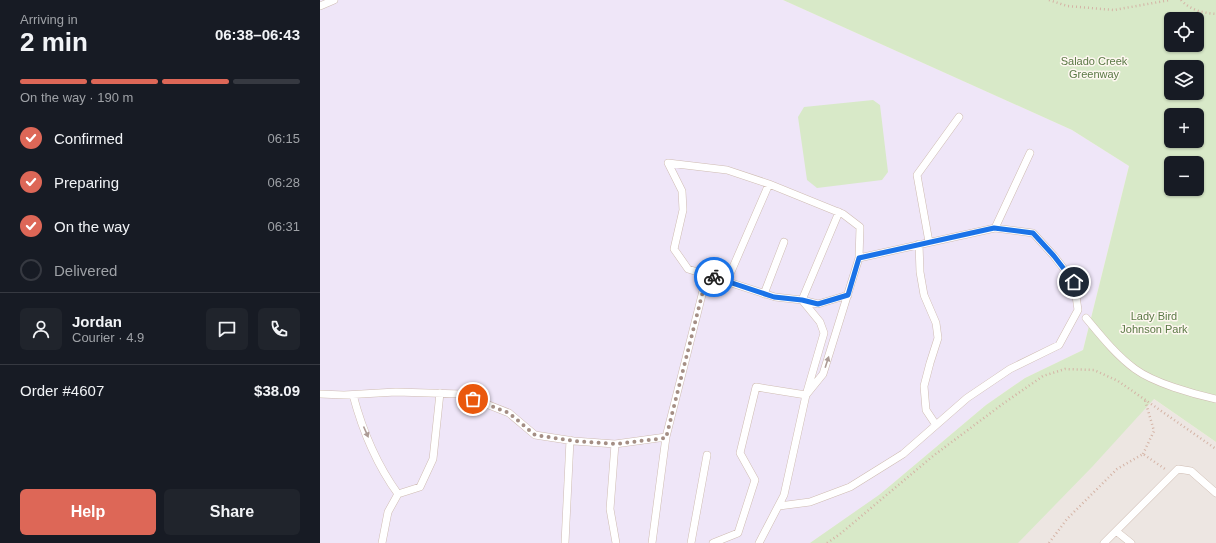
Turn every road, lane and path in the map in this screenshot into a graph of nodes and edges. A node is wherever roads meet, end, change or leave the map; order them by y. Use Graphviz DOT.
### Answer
graph roads {
  1 [pos="334,0"];
  2 [pos="1049,0"];
  3 [pos="1170,0"];
  4 [pos="1182,0"];
  5 [pos="320,6"];
  6 [pos="1216,14"];
  7 [pos="959,117"];
  8 [pos="1030,153"];
  9 [pos="769,184"];
  10 [pos="838,212"];
  11 [pos="994,228"];
  12 [pos="784,242"];
  13 [pos="929,242"];
  14 [pos="919,244"];
  15 [pos="859,258"];
  16 [pos="707,275"];
  17 [pos="727,281"];
  18 [pos="764,294"];
  19 [pos="848,295"];
  20 [pos="802,300"];
  21 [pos="1086,318"];
  22 [pos="440,393"];
  23 [pos="320,394"];
  24 [pos="806,394"];
  25 [pos="354,395"];
  26 [pos="1216,399"];
  27 [pos="1145,400"];
  28 [pos="936,425"];
  29 [pos="666,438"];
  30 [pos="570,440"];
  31 [pos="615,444"];
  32 [pos="1216,448"];
  33 [pos="1143,454"];
  34 [pos="707,455"];
  35 [pos="1171,476"];
  36 [pos="1216,493"];
  37 [pos="398,494"];
  38 [pos="779,506"];
  39 [pos="1116,531"];
  40 [pos="382,543"];
  41 [pos="564,543"];
  42 [pos="616,543"];
  43 [pos="652,543"];
  44 [pos="691,543"];
  45 [pos="713,543"];
  46 [pos="759,543"];
  47 [pos="827,543"];
  48 [pos="1050,543"];
  49 [pos="1104,543"];
  50 [pos="1131,543"];
  1 -- 5 [label="lane"];
  2 -- 3 [label="path"];
  4 -- 6 [label="path"];
  7 -- 13 [label="lane"];
  8 -- 11 [label="lane"];
  9 -- 10 [label="lane"];
  9 -- 16 [label="lane"];
  9 -- 17 [label="lane"];
  10 -- 15 [label="lane"];
  10 -- 20 [label="lane"];
  11 -- 13 [label="lane"];
  11 -- 28 [label="lane"];
  12 -- 18 [label="lane"];
  13 -- 14 [label="lane"];
  14 -- 15 [label="lane"];
  14 -- 28 [label="lane"];
  15 -- 19 [label="lane"];
  16 -- 17 [label="lane"];
  16 -- 29 [label="lane"];
  17 -- 18 [label="lane"];
  18 -- 20 [label="lane"];
  19 -- 20 [label="lane"];
  24 -- 19 [label="lane, one-way"];
  20 -- 24 [label="lane"];
  21 -- 26 [label="lane"];
  22 -- 25 [label="lane"];
  22 -- 30 [label="lane"];
  22 -- 37 [label="lane"];
  23 -- 25 [label="lane"];
  24 -- 38 [label="lane"];
  24 -- 45 [label="lane"];
  25 -- 37 [label="lane, one-way"];
  27 -- 32 [label="path"];
  27 -- 33 [label="path"];
  27 -- 47 [label="path"];
  28 -- 38 [label="lane"];
  29 -- 31 [label="lane"];
  29 -- 43 [label="lane"];
  30 -- 31 [label="lane"];
  30 -- 41 [label="lane"];
  31 -- 42 [label="lane"];
  33 -- 35 [label="path"];
  33 -- 48 [label="path"];
  34 -- 44 [label="lane"];
  35 -- 36 [label="lane"];
  35 -- 39 [label="lane"];
  37 -- 40 [label="lane"];
  38 -- 46 [label="lane"];
  39 -- 49 [label="lane"];
  39 -- 50 [label="lane"];
}
